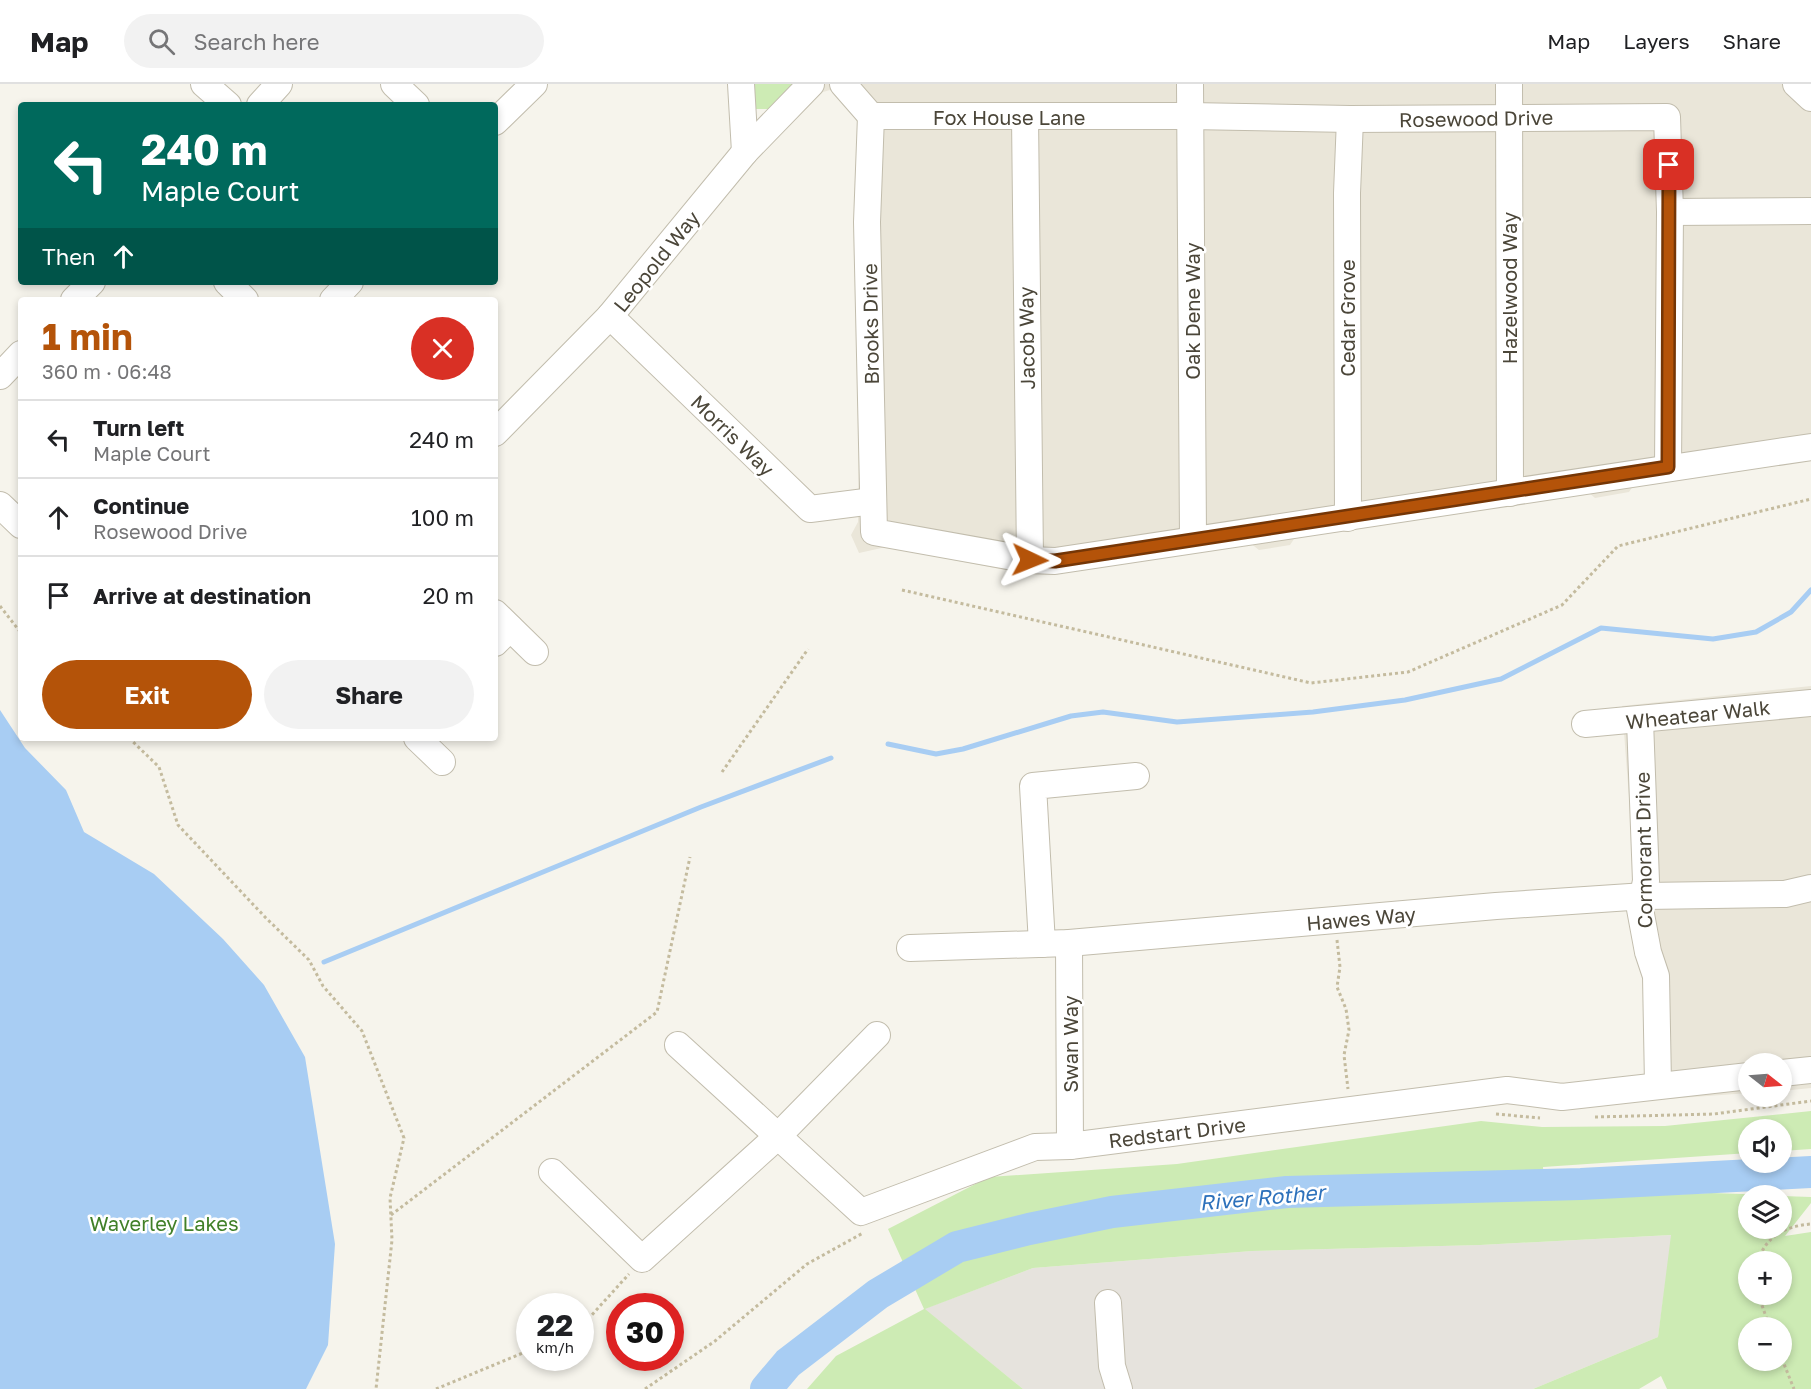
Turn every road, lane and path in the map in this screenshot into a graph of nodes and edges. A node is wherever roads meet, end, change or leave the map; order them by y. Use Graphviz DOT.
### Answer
graph roads {
  1 [pos="204,84"];
  2 [pos="279,84"];
  3 [pos="394,84"];
  4 [pos="534,84"];
  5 [pos="741,84"];
  6 [pos="811,84"];
  7 [pos="843,84"];
  8 [pos="1190,84"];
  9 [pos="1509,84"];
  10 [pos="1796,84"];
  11 [pos="1811,98"];
  12 [pos="225,102"];
  13 [pos="263,102"];
  14 [pos="413,102"];
  15 [pos="871,116"];
  16 [pos="1190,116"];
  17 [pos="1025,117"];
  18 [pos="1508,117"];
  19 [pos="498,119"];
  20 [pos="1350,119"];
  21 [pos="745,152"];
  22 [pos="1811,211"];
  23 [pos="1670,212"];
  24 [pos="89,285"];
  25 [pos="229,285"];
  26 [pos="347,285"];
  27 [pos="77,297"];
  28 [pos="242,297"];
  29 [pos="336,297"];
  30 [pos="610,316"];
  31 [pos="18,357"];
  32 [pos="0,376"];
  33 [pos="498,430"];
  34 [pos="1811,447"];
  35 [pos="1668,467"];
  36 [pos="1510,493"];
  37 [pos="1811,499"];
  38 [pos="873,501"];
  39 [pos="0,505"];
  40 [pos="1348,518"];
  41 [pos="18,522"];
  42 [pos="1193,538"];
  43 [pos="1030,560"];
  44 [pos="902,590"];
  45 [pos="0,606"];
  46 [pos="500,628"];
  47 [pos="18,629"];
  48 [pos="808,649"];
  49 [pos="535,652"];
  50 [pos="1811,703"];
  51 [pos="1640,721"];
  52 [pos="1586,724"];
  53 [pos="132,741"];
  54 [pos="420,741"];
  55 [pos="442,762"];
  56 [pos="722,772"];
  57 [pos="1136,776"];
  58 [pos="690,857"];
  59 [pos="1811,888"];
  60 [pos="1645,896"];
  61 [pos="1335,920"];
  62 [pos="1069,943"];
  63 [pos="1042,944"];
  64 [pos="910,948"];
  65 [pos="877,1035"];
  66 [pos="678,1045"];
  67 [pos="1811,1070"];
  68 [pos="1792,1072"];
  69 [pos="1738,1077"];
  70 [pos="1658,1084"];
  71 [pos="1811,1101"];
  72 [pos="1351,1110"];
  73 [pos="1490,1114"];
  74 [pos="1591,1117"];
  75 [pos="1546,1118"];
  76 [pos="778,1136"];
  77 [pos="1070,1146"];
  78 [pos="552,1172"];
  79 [pos="391,1215"];
  80 [pos="1811,1224"];
  81 [pos="867,1231"];
  82 [pos="1761,1251"];
  83 [pos="642,1259"];
  84 [pos="1108,1303"];
  85 [pos="594,1312"];
  86 [pos="516,1356"];
  87 [pos="1787,1371"];
  88 [pos="376,1389"];
  89 [pos="436,1389"];
  90 [pos="645,1389"];
  91 [pos="1119,1389"];
  92 [pos="1794,1389"];
  1 -- 12 [label="street"];
  2 -- 13 [label="street"];
  3 -- 14 [label="street"];
  4 -- 19 [label="street"];
  5 -- 21 [label="street"];
  6 -- 21 [label="street, Leopold Way"];
  7 -- 15 [label="street"];
  8 -- 16 [label="street, Oak Dene Way"];
  9 -- 18 [label="street, Hazelwood Way"];
  10 -- 11 [label="street"];
  15 -- 17 [label="street, Fox House Lane"];
  15 -- 38 [label="street, Brooks Drive"];
  16 -- 17 [label="street, Fox House Lane"];
  16 -- 20 [label="street, Rosewood Drive"];
  16 -- 42 [label="street, Oak Dene Way"];
  17 -- 43 [label="street, Jacob Way"];
  18 -- 20 [label="street, Rosewood Drive"];
  18 -- 23 [label="street, Rosewood Drive"];
  18 -- 36 [label="street, Hazelwood Way"];
  20 -- 40 [label="street, Cedar Grove"];
  21 -- 30 [label="street, Leopold Way"];
  22 -- 23 [label="street"];
  23 -- 35 [label="street"];
  24 -- 27 [label="street"];
  25 -- 28 [label="street"];
  26 -- 29 [label="street"];
  30 -- 33 [label="street, Leopold Way"];
  30 -- 38 [label="street, Morris Way"];
  31 -- 32 [label="street"];
  34 -- 35 [label="street"];
  35 -- 36 [label="street"];
  36 -- 40 [label="street"];
  37 -- 44 [label="path"];
  38 -- 43 [label="street, Brooks Drive"];
  39 -- 41 [label="street"];
  40 -- 42 [label="street"];
  42 -- 43 [label="street"];
  45 -- 47 [label="path"];
  46 -- 49 [label="street"];
  48 -- 56 [label="path"];
  50 -- 51 [label="street, Wheatear Walk"];
  51 -- 52 [label="street, Wheatear Walk"];
  51 -- 60 [label="street, Cormorant Drive"];
  53 -- 79 [label="path"];
  54 -- 55 [label="street"];
  57 -- 63 [label="street"];
  58 -- 79 [label="path"];
  59 -- 60 [label="street, Hawes Way"];
  60 -- 61 [label="street, Hawes Way"];
  60 -- 70 [label="street, Cormorant Drive"];
  61 -- 62 [label="street, Hawes Way"];
  61 -- 72 [label="path"];
  62 -- 63 [label="street, Hawes Way"];
  62 -- 77 [label="street, Swan Way"];
  63 -- 64 [label="street, Hawes Way"];
  65 -- 76 [label="street"];
  66 -- 76 [label="street, Redstart Drive"];
  67 -- 68 [label="street"];
  69 -- 70 [label="street, Redstart Drive"];
  70 -- 72 [label="street, Redstart Drive"];
  71 -- 74 [label="path"];
  72 -- 77 [label="street, Redstart Drive"];
  73 -- 75 [label="path"];
  76 -- 77 [label="street, Redstart Drive"];
  76 -- 83 [label="street"];
  78 -- 83 [label="street"];
  79 -- 88 [label="path"];
  80 -- 82 [label="path"];
  81 -- 90 [label="path"];
  83 -- 85 [label="path"];
  84 -- 91 [label="street"];
  86 -- 89 [label="path"];
  87 -- 92 [label="path"];
}
